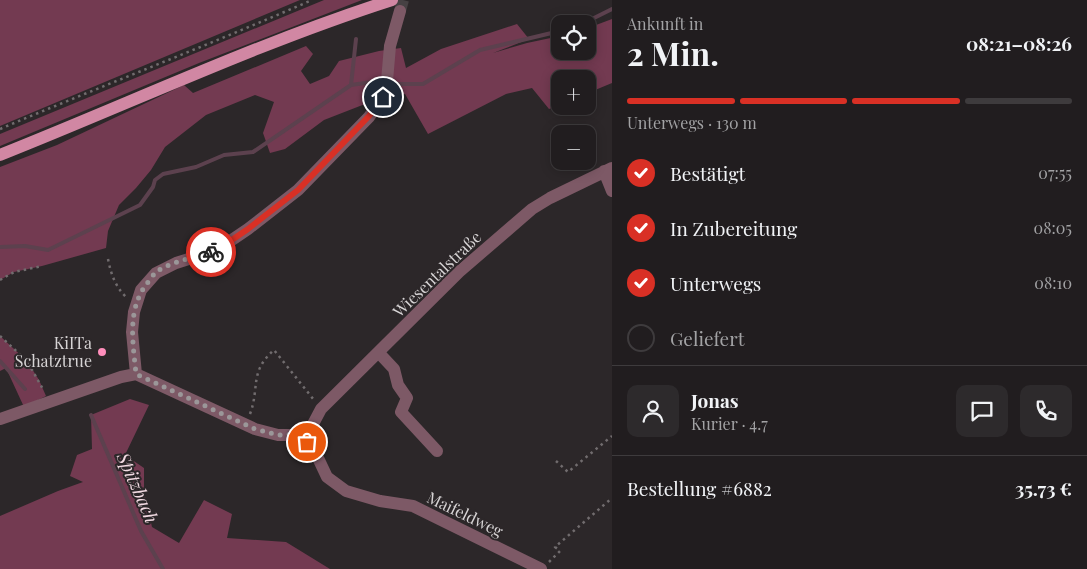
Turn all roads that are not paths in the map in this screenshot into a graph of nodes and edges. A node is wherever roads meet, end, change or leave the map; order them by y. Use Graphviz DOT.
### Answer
graph roads {
  1 [pos="392,0"];
  2 [pos="400,11"];
  3 [pos="0,156"];
  4 [pos="608,169"];
  5 [pos="612,192"];
  6 [pos="379,353"];
  7 [pos="136,374"];
  8 [pos="0,419"];
  9 [pos="312,426"];
  10 [pos="298,434"];
  11 [pos="310,441"];
  12 [pos="437,451"];
  13 [pos="545,566"];
  1 -- 3 [label="main road"];
  2 -- 7 [label="street"];
  4 -- 5 [label="street, Wiesentalstraße"];
  4 -- 6 [label="street, Wiesentalstraße"];
  6 -- 9 [label="street, Wiesentalstraße"];
  6 -- 12 [label="street"];
  7 -- 8 [label="street"];
  7 -- 10 [label="street"];
  9 -- 10 [label="street"];
  9 -- 11 [label="street"];
  10 -- 11 [label="street"];
  11 -- 13 [label="street, Maifeldweg"];
}
